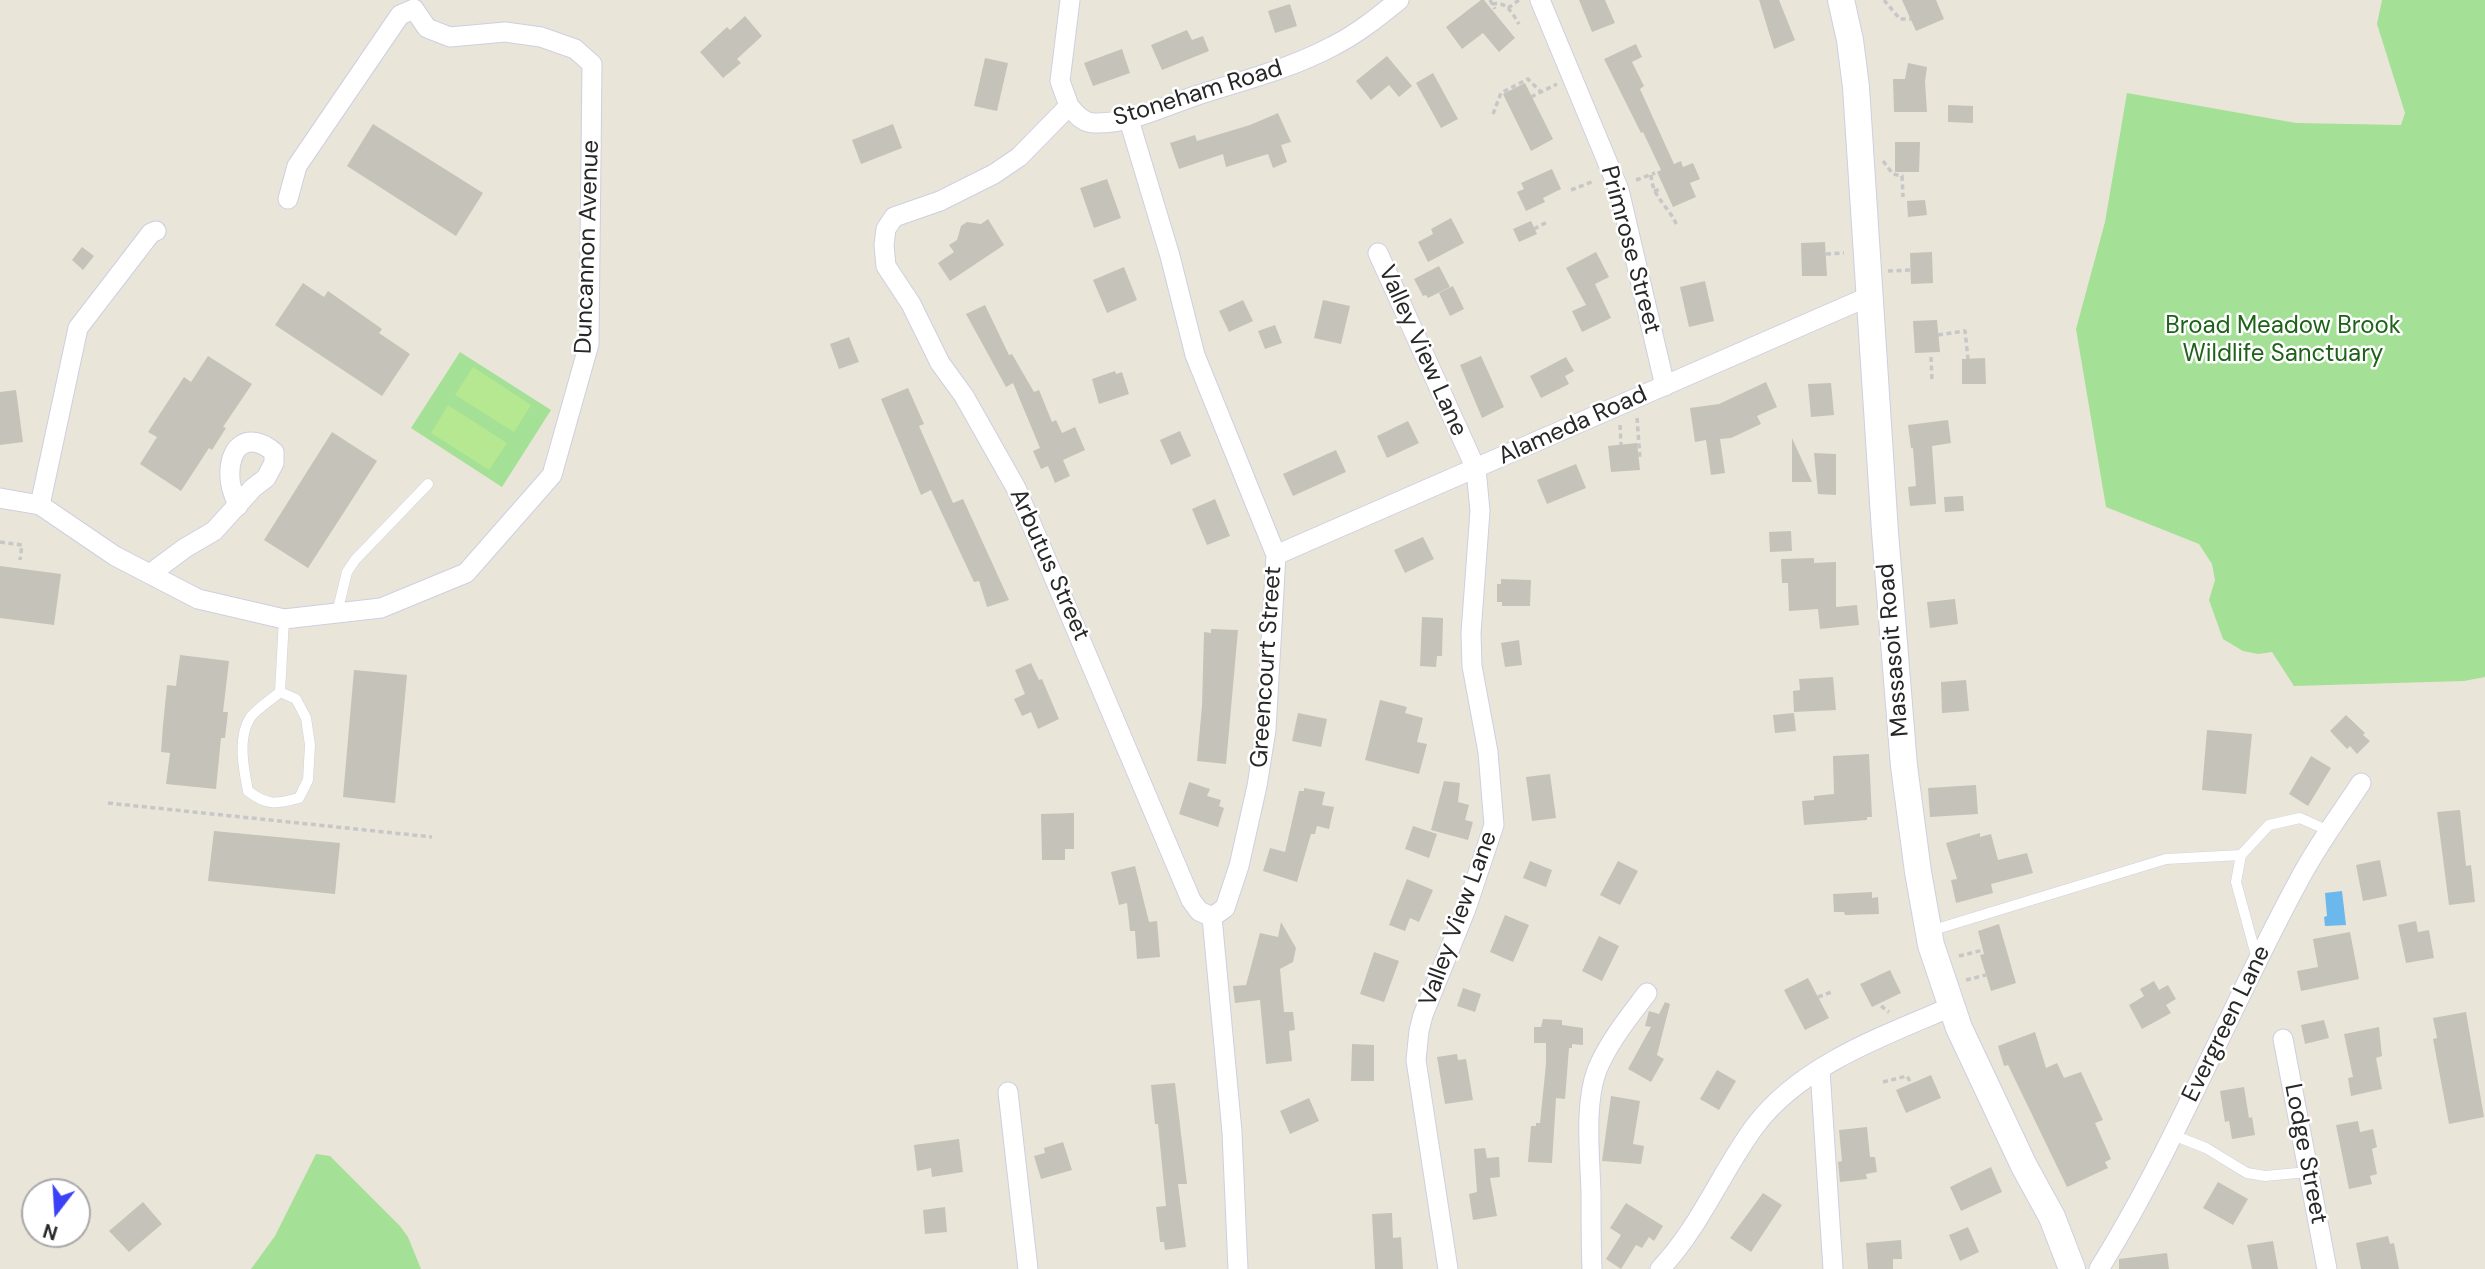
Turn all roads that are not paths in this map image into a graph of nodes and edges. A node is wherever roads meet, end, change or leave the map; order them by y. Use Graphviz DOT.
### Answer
graph roads {
  1 [pos="1070,0"];
  2 [pos="1399,0"];
  3 [pos="1540,0"];
  4 [pos="1841,0"];
  5 [pos="1069,106"];
  6 [pos="1129,120"];
  7 [pos="288,199"];
  8 [pos="156,231"];
  9 [pos="1378,253"];
  10 [pos="1870,296"];
  11 [pos="1665,386"];
  12 [pos="1476,469"];
  13 [pos="428,484"];
  14 [pos="0,498"];
  15 [pos="40,505"];
  16 [pos="238,506"];
  17 [pos="1276,555"];
  18 [pos="150,574"];
  19 [pos="337,613"];
  20 [pos="284,620"];
  21 [pos="280,692"];
  22 [pos="2361,783"];
  23 [pos="2330,832"];
  24 [pos="2241,855"];
  25 [pos="1212,917"];
  26 [pos="1928,932"];
  27 [pos="2257,961"];
  28 [pos="1647,993"];
  29 [pos="1951,1007"];
  30 [pos="2283,1040"];
  31 [pos="1820,1070"];
  32 [pos="1008,1092"];
  33 [pos="2173,1135"];
  34 [pos="2308,1172"];
  35 [pos="1028,1269"];
  36 [pos="1238,1269"];
  37 [pos="1448,1269"];
  38 [pos="1592,1269"];
  39 [pos="1660,1269"];
  40 [pos="1833,1269"];
  41 [pos="2072,1269"];
  42 [pos="2099,1269"];
  43 [pos="2327,1269"];
  1 -- 5 [label="street"];
  2 -- 6 [label="street, Stoneham Road"];
  3 -- 11 [label="street, Primrose Street"];
  4 -- 10 [label="main road, Massasoit Road"];
  5 -- 6 [label="street, Stoneham Road"];
  5 -- 25 [label="street, Arbutus Street"];
  6 -- 17 [label="street, Greencourt Street"];
  7 -- 19 [label="street, Duncannon Avenue"];
  8 -- 15 [label="street"];
  9 -- 12 [label="street, Valley View Lane"];
  10 -- 11 [label="street, Alameda Road"];
  10 -- 26 [label="main road, Massasoit Road"];
  11 -- 12 [label="street, Alameda Road"];
  12 -- 17 [label="street, Alameda Road"];
  12 -- 37 [label="street, Valley View Lane"];
  13 -- 19 [label="lane"];
  14 -- 15 [label="street, Duncannon Avenue"];
  15 -- 18 [label="street, Duncannon Avenue"];
  16 -- 18 [label="street"];
  17 -- 25 [label="street, Greencourt Street"];
  18 -- 20 [label="street, Duncannon Avenue"];
  19 -- 20 [label="street, Duncannon Avenue"];
  20 -- 21 [label="lane"];
  21 -- 21 [label="lane"];
  22 -- 23 [label="street, Evergreen Lane"];
  23 -- 24 [label="lane"];
  23 -- 27 [label="street, Evergreen Lane"];
  24 -- 26 [label="lane"];
  24 -- 27 [label="lane"];
  25 -- 36 [label="street"];
  26 -- 29 [label="main road, Massasoit Road"];
  27 -- 33 [label="street, Evergreen Lane"];
  28 -- 38 [label="street"];
  29 -- 31 [label="street"];
  29 -- 41 [label="main road, Massasoit Road"];
  30 -- 34 [label="street, Lodge Street"];
  31 -- 39 [label="street"];
  31 -- 40 [label="street"];
  32 -- 35 [label="street"];
  33 -- 34 [label="lane"];
  33 -- 42 [label="street, Evergreen Lane"];
  34 -- 43 [label="street, Lodge Street"];
}
